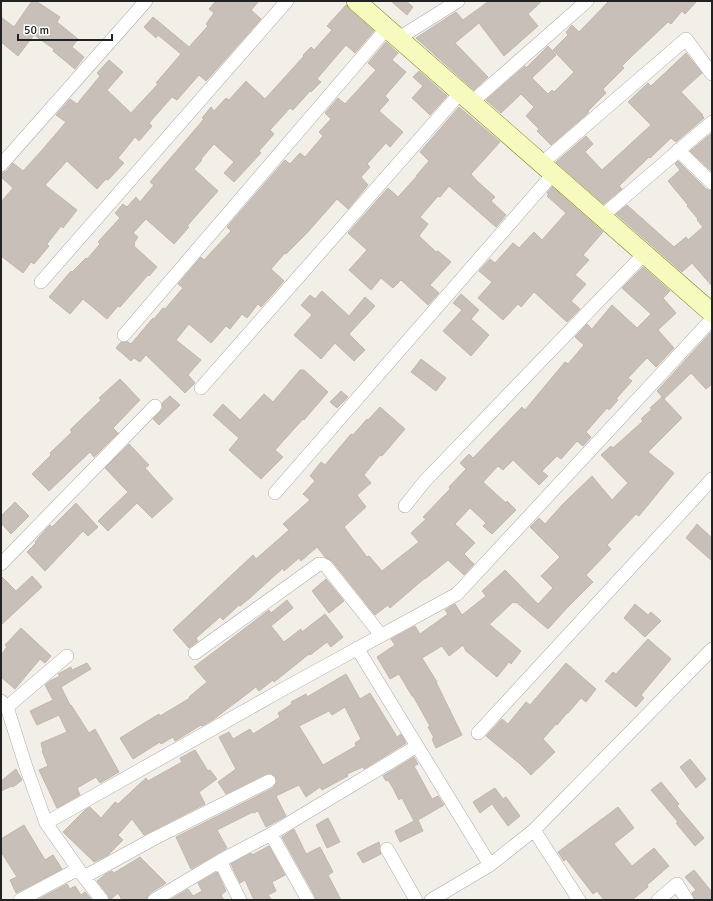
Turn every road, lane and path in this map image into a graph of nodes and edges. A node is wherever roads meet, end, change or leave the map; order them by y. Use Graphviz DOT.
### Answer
graph roads {
  1 [pos="146,1"];
  2 [pos="286,1"];
  3 [pos="356,1"];
  4 [pos="458,1"];
  5 [pos="587,1"];
  6 [pos="393,33"];
  7 [pos="712,74"];
  8 [pos="466,97"];
  9 [pos="712,122"];
  10 [pos="678,150"];
  11 [pos="1,165"];
  12 [pos="548,168"];
  13 [pos="712,183"];
  14 [pos="602,216"];
  15 [pos="644,254"];
  16 [pos="41,282"];
  17 [pos="712,313"];
  18 [pos="712,319"];
  19 [pos="124,335"];
  20 [pos="201,388"];
  21 [pos="155,406"];
  22 [pos="712,479"];
  23 [pos="275,493"];
  24 [pos="405,506"];
  25 [pos="1,564"];
  26 [pos="381,635"];
  27 [pos="357,648"];
  28 [pos="712,649"];
  29 [pos="195,653"];
  30 [pos="67,656"];
  31 [pos="4,704"];
  32 [pos="478,733"];
  33 [pos="417,746"];
  34 [pos="269,781"];
  35 [pos="46,823"];
  36 [pos="534,830"];
  37 [pos="271,834"];
  38 [pos="387,848"];
  39 [pos="220,861"];
  40 [pos="490,865"];
  41 [pos="81,873"];
  42 [pos="20,900"];
  43 [pos="102,900"];
  44 [pos="154,900"];
  45 [pos="240,900"];
  46 [pos="308,900"];
  47 [pos="416,900"];
  48 [pos="431,900"];
  49 [pos="578,900"];
  50 [pos="658,900"];
  51 [pos="687,900"];
  1 -- 11 [label="street"];
  2 -- 16 [label="street"];
  3 -- 6 [label="street"];
  4 -- 6 [label="street"];
  5 -- 8 [label="street"];
  6 -- 8 [label="street"];
  6 -- 19 [label="street"];
  7 -- 12 [label="street"];
  8 -- 12 [label="street"];
  8 -- 20 [label="street"];
  9 -- 10 [label="street"];
  10 -- 13 [label="street"];
  10 -- 14 [label="street"];
  12 -- 14 [label="street"];
  12 -- 23 [label="street"];
  14 -- 15 [label="street"];
  15 -- 17 [label="street"];
  15 -- 24 [label="street"];
  18 -- 26 [label="street"];
  21 -- 25 [label="street"];
  22 -- 32 [label="street"];
  26 -- 27 [label="street"];
  26 -- 29 [label="street"];
  27 -- 33 [label="street"];
  27 -- 35 [label="street"];
  28 -- 36 [label="street"];
  30 -- 31 [label="street"];
  31 -- 35 [label="street"];
  33 -- 37 [label="street"];
  33 -- 40 [label="street"];
  34 -- 41 [label="street"];
  35 -- 41 [label="street"];
  36 -- 40 [label="street"];
  36 -- 49 [label="street"];
  37 -- 39 [label="street"];
  37 -- 46 [label="street"];
  38 -- 47 [label="street"];
  39 -- 44 [label="street"];
  39 -- 45 [label="street"];
  40 -- 48 [label="street"];
  41 -- 42 [label="street"];
  41 -- 43 [label="street"];
  50 -- 51 [label="street"];
}
